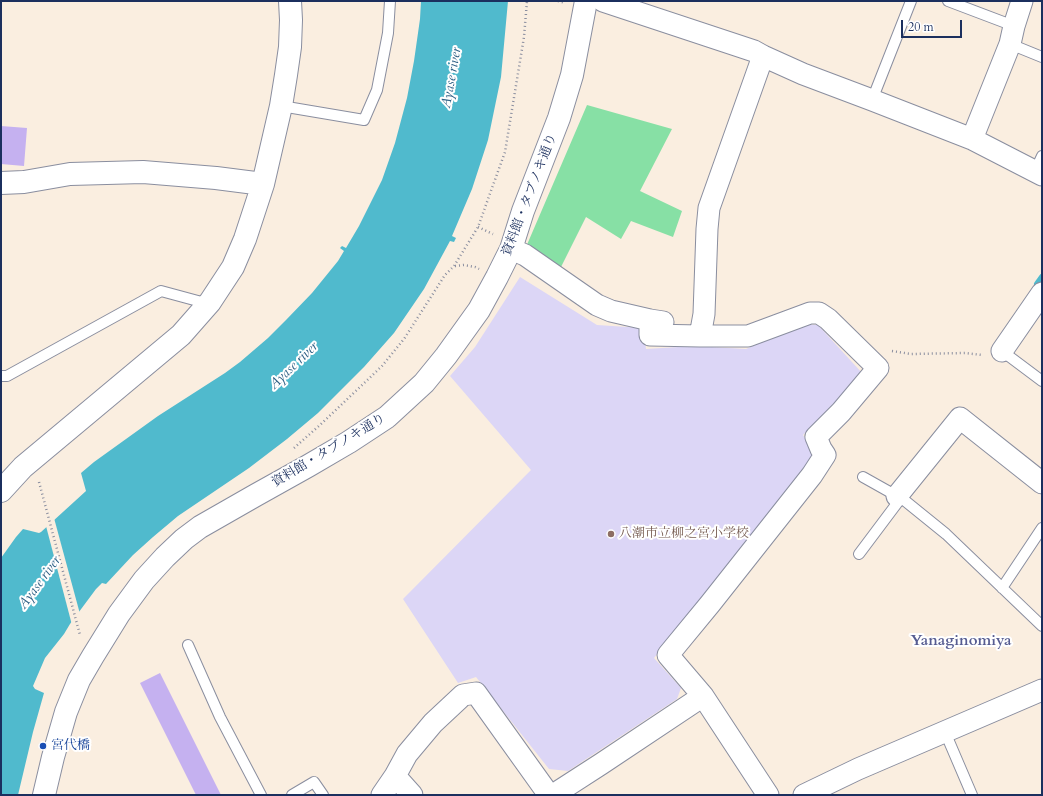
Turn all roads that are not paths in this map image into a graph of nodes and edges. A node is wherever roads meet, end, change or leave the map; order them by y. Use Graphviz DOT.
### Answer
graph roads {
  1 [pos="290,1"];
  2 [pos="390,1"];
  3 [pos="586,1"];
  4 [pos="603,1"];
  5 [pos="911,1"];
  6 [pos="948,1"];
  7 [pos="1022,1"];
  8 [pos="1012,35"];
  9 [pos="763,56"];
  10 [pos="1042,57"];
  11 [pos="872,100"];
  12 [pos="281,106"];
  13 [pos="972,139"];
  14 [pos="1040,167"];
  15 [pos="1,183"];
  16 [pos="263,184"];
  17 [pos="511,249"];
  18 [pos="1042,293"];
  19 [pos="209,304"];
  20 [pos="701,331"];
  21 [pos="1002,351"];
  22 [pos="1,376"];
  23 [pos="1042,381"];
  24 [pos="863,477"];
  25 [pos="1042,483"];
  26 [pos="1,491"];
  27 [pos="899,497"];
  28 [pos="1042,528"];
  29 [pos="859,554"];
  30 [pos="1002,588"];
  31 [pos="1042,626"];
  32 [pos="188,645"];
  33 [pos="1042,690"];
  34 [pos="703,696"];
  35 [pos="944,732"];
  36 [pos="395,776"];
  37 [pos="44,795"];
  38 [pos="261,795"];
  39 [pos="292,795"];
  40 [pos="323,795"];
  41 [pos="382,795"];
  42 [pos="412,795"];
  43 [pos="549,795"];
  44 [pos="553,795"];
  45 [pos="768,795"];
  46 [pos="804,795"];
  47 [pos="972,795"];
  1 -- 12 [label="street"];
  2 -- 12 [label="lane"];
  3 -- 17 [label="street, 資料館・タブノキ通り"];
  4 -- 9 [label="street"];
  5 -- 11 [label="lane"];
  6 -- 8 [label="lane"];
  7 -- 8 [label="street"];
  8 -- 10 [label="lane"];
  8 -- 13 [label="street"];
  9 -- 11 [label="street"];
  9 -- 20 [label="street"];
  11 -- 13 [label="street"];
  12 -- 16 [label="street"];
  13 -- 14 [label="street"];
  15 -- 16 [label="street"];
  16 -- 19 [label="street"];
  17 -- 20 [label="street"];
  17 -- 37 [label="street, 資料館・タブノキ通り"];
  18 -- 21 [label="street"];
  19 -- 22 [label="lane"];
  19 -- 26 [label="street"];
  20 -- 34 [label="street"];
  21 -- 23 [label="lane"];
  24 -- 27 [label="lane"];
  25 -- 27 [label="street"];
  27 -- 29 [label="lane"];
  27 -- 30 [label="lane"];
  28 -- 30 [label="lane"];
  30 -- 31 [label="lane"];
  32 -- 38 [label="lane"];
  33 -- 35 [label="street"];
  34 -- 44 [label="street"];
  34 -- 45 [label="street"];
  35 -- 46 [label="street"];
  35 -- 47 [label="lane"];
  36 -- 41 [label="street"];
  36 -- 42 [label="street"];
  36 -- 43 [label="street"];
  39 -- 40 [label="lane"];
}
